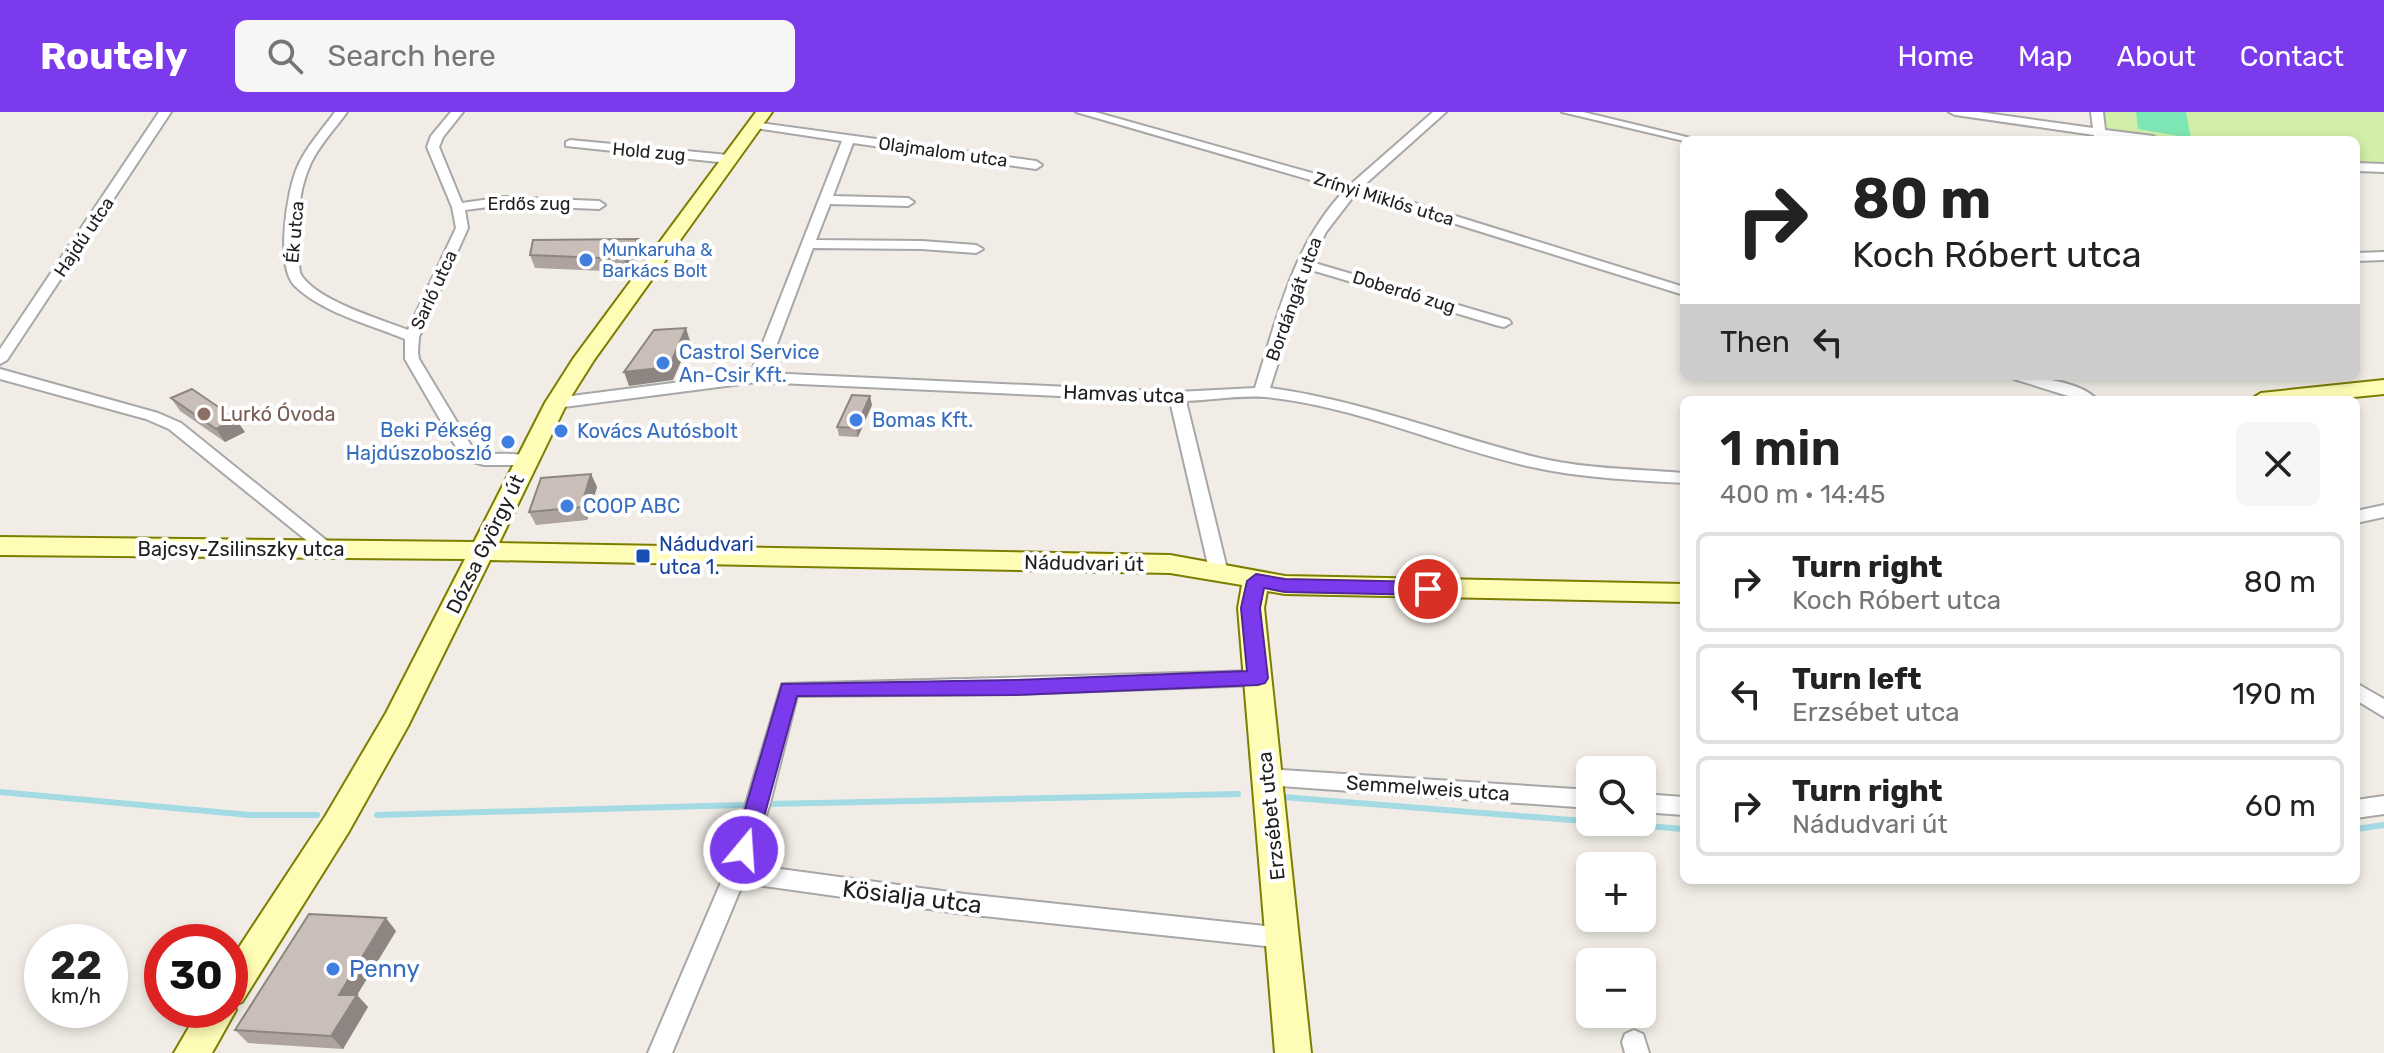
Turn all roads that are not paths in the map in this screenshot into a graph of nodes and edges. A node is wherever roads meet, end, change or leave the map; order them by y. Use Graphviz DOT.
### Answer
graph roads {
  1 [pos="165,112"];
  2 [pos="341,112"];
  3 [pos="457,112"];
  4 [pos="1082,112"];
  5 [pos="1440,112"];
  6 [pos="1568,112"];
  7 [pos="1955,112"];
  8 [pos="2097,112"];
  9 [pos="758,119"];
  10 [pos="2100,136"];
  11 [pos="1680,137"];
  12 [pos="849,138"];
  13 [pos="570,144"];
  14 [pos="728,159"];
  15 [pos="1036,165"];
  16 [pos="2360,167"];
  17 [pos="2384,168"];
  18 [pos="1353,188"];
  19 [pos="825,200"];
  20 [pos="908,202"];
  21 [pos="599,205"];
  22 [pos="458,207"];
  23 [pos="809,244"];
  24 [pos="976,249"];
  25 [pos="2384,256"];
  26 [pos="2360,257"];
  27 [pos="1304,264"];
  28 [pos="1680,290"];
  29 [pos="1504,323"];
  30 [pos="412,337"];
  31 [pos="0,360"];
  32 [pos="0,374"];
  33 [pos="757,377"];
  34 [pos="2031,380"];
  35 [pos="2384,387"];
  36 [pos="1261,392"];
  37 [pos="2081,396"];
  38 [pos="2299,396"];
  39 [pos="1177,397"];
  40 [pos="556,403"];
  41 [pos="527,461"];
  42 [pos="1680,478"];
  43 [pos="2384,511"];
  44 [pos="2360,516"];
  45 [pos="0,546"];
  46 [pos="327,548"];
  47 [pos="481,554"];
  48 [pos="1218,569"];
  49 [pos="1256,581"];
  50 [pos="1680,593"];
  51 [pos="1258,678"];
  52 [pos="2360,693"];
  53 [pos="2384,709"];
  54 [pos="1267,777"];
  55 [pos="1576,798"];
  56 [pos="1656,804"];
  57 [pos="2384,805"];
  58 [pos="1680,806"];
  59 [pos="2360,808"];
  60 [pos="736,873"];
  61 [pos="1283,938"];
  62 [pos="248,963"];
  63 [pos="208,1028"];
  64 [pos="192,1053"];
  65 [pos="660,1053"];
  66 [pos="1293,1053"];
  1 -- 31 [label="street, Hajdú utca"];
  2 -- 30 [label="street, Ék utca"];
  3 -- 22 [label="street, Sarló utca"];
  4 -- 18 [label="street, Zrínyi Miklós utca"];
  5 -- 18 [label="street, Bordángát utca"];
  6 -- 11 [label="street"];
  7 -- 10 [label="street"];
  8 -- 10 [label="street"];
  9 -- 12 [label="street, Olajmalom utca"];
  9 -- 14 [label="main road, Dózsa György út"];
  12 -- 15 [label="street, Olajmalom utca"];
  12 -- 19 [label="street"];
  13 -- 14 [label="street, Hold zug"];
  14 -- 40 [label="main road, Dózsa György út"];
  16 -- 17 [label="street"];
  18 -- 27 [label="street, Bordángát utca"];
  18 -- 28 [label="street, Zrínyi Miklós utca"];
  19 -- 20 [label="street"];
  19 -- 23 [label="street"];
  21 -- 22 [label="street, Erdős zug"];
  22 -- 30 [label="street, Sarló utca"];
  23 -- 24 [label="street"];
  23 -- 33 [label="street"];
  25 -- 26 [label="street"];
  27 -- 29 [label="street, Doberdó zug"];
  27 -- 36 [label="street, Bordángát utca"];
  30 -- 41 [label="street, Sarló utca"];
  32 -- 46 [label="street"];
  33 -- 39 [label="street, Hamvas utca"];
  33 -- 40 [label="street, Hamvas utca"];
  34 -- 37 [label="street"];
  35 -- 38 [label="main road"];
  36 -- 39 [label="street, Hamvas utca"];
  36 -- 42 [label="street, Hamvas utca"];
  39 -- 48 [label="street"];
  40 -- 41 [label="main road, Dózsa György út"];
  41 -- 47 [label="main road, Dózsa György út"];
  43 -- 44 [label="street"];
  45 -- 46 [label="main road, Bajcsy-Zsilinszky utca"];
  46 -- 47 [label="main road, Bajcsy-Zsilinszky utca"];
  47 -- 48 [label="main road, Nádudvari út"];
  47 -- 62 [label="main road, Dózsa György út"];
  48 -- 49 [label="main road, Nádudvari út"];
  49 -- 50 [label="main road, Nádudvari út"];
  49 -- 51 [label="main road, Erzsébet utca"];
  51 -- 54 [label="main road, Erzsébet utca"];
  51 -- 60 [label="street"];
  52 -- 53 [label="street"];
  54 -- 55 [label="street, Semmelweis utca"];
  54 -- 61 [label="main road, Erzsébet utca"];
  56 -- 58 [label="street"];
  57 -- 59 [label="street"];
  60 -- 61 [label="street, Kösialja utca"];
  60 -- 65 [label="street"];
  61 -- 66 [label="main road, Erzsébet utca"];
  63 -- 64 [label="main road"];
}
